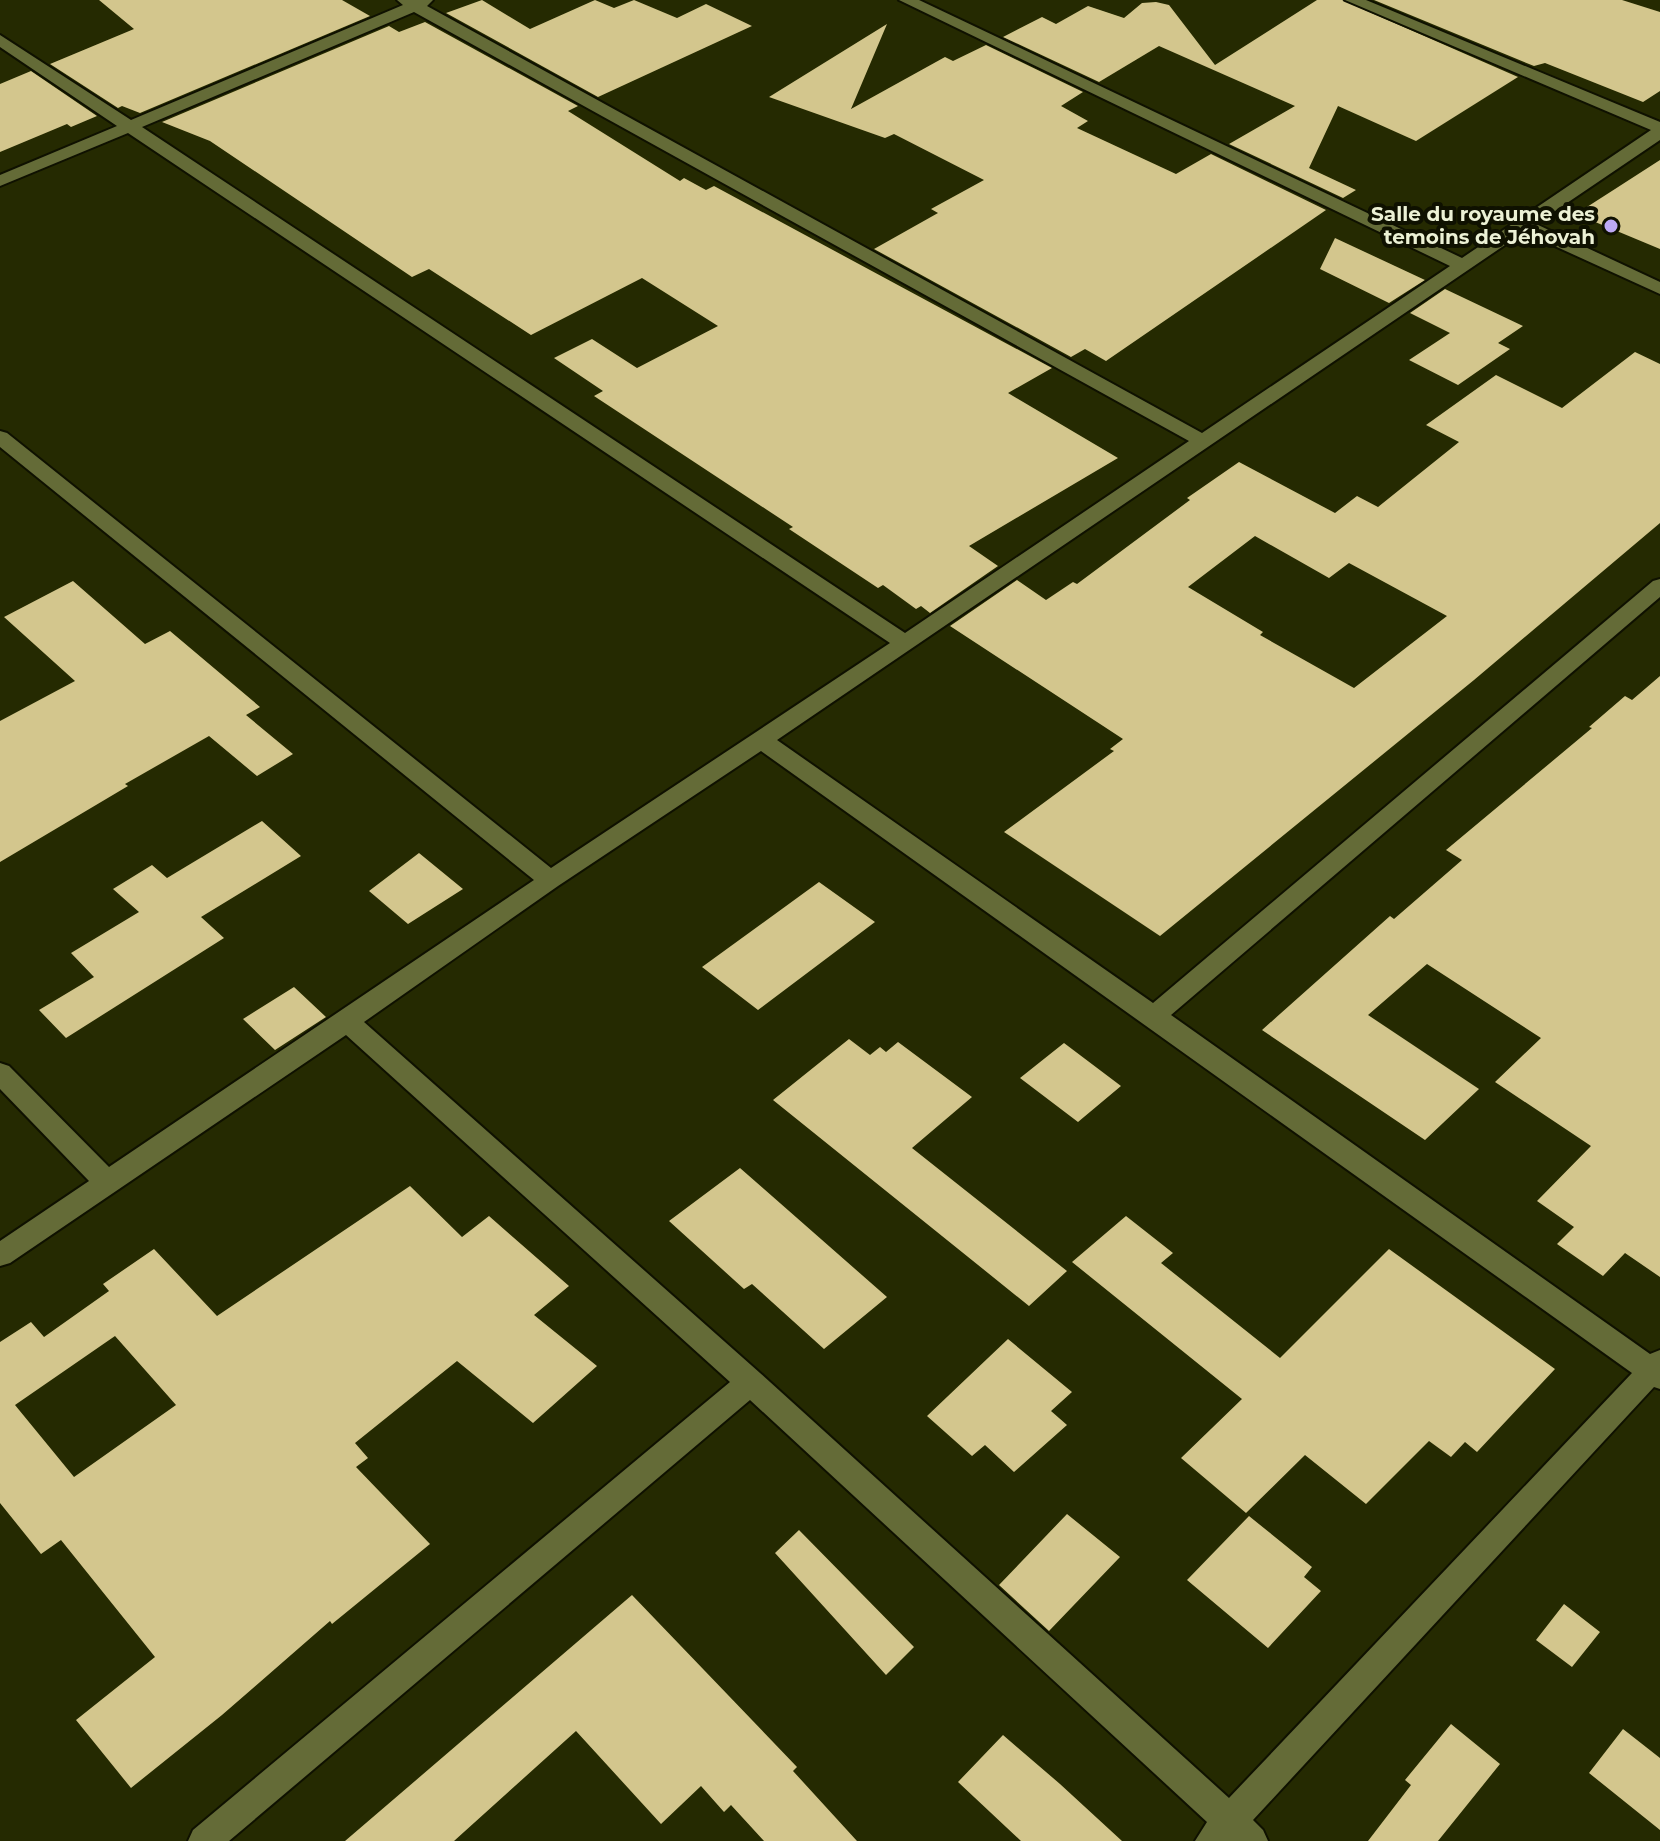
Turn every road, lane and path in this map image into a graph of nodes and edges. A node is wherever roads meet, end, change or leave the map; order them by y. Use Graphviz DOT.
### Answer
graph roads {
  1 [pos="907,0"];
  2 [pos="1353,0"];
  3 [pos="416,2"];
  4 [pos="0,40"];
  5 [pos="132,126"];
  6 [pos="1660,130"];
  7 [pos="0,181"];
  8 [pos="1523,225"];
  9 [pos="1463,265"];
  10 [pos="1660,289"];
  11 [pos="0,437"];
  12 [pos="1203,441"];
  13 [pos="1660,586"];
  14 [pos="905,643"];
  15 [pos="761,740"];
  16 [pos="550,880"];
  17 [pos="1154,1016"];
  18 [pos="347,1021"];
  19 [pos="0,1073"];
  20 [pos="108,1183"];
  21 [pos="0,1255"];
  22 [pos="1657,1370"];
  23 [pos="750,1382"];
  24 [pos="1221,1831"];
  25 [pos="204,1841"];
  26 [pos="1252,1841"];
  1 -- 9 [label="street"];
  2 -- 6 [label="street"];
  3 -- 5 [label="street"];
  3 -- 12 [label="street"];
  4 -- 5 [label="street"];
  5 -- 7 [label="street"];
  5 -- 14 [label="street"];
  6 -- 8 [label="street"];
  8 -- 9 [label="street"];
  8 -- 10 [label="street"];
  9 -- 12 [label="street"];
  11 -- 16 [label="street"];
  12 -- 14 [label="street"];
  13 -- 17 [label="street"];
  14 -- 15 [label="street"];
  15 -- 16 [label="street"];
  15 -- 17 [label="street"];
  16 -- 18 [label="street"];
  17 -- 22 [label="street"];
  18 -- 20 [label="street"];
  18 -- 23 [label="street"];
  19 -- 20 [label="street"];
  20 -- 21 [label="street"];
  22 -- 24 [label="street"];
  23 -- 24 [label="street"];
  23 -- 25 [label="street"];
  24 -- 26 [label="street"];
}
